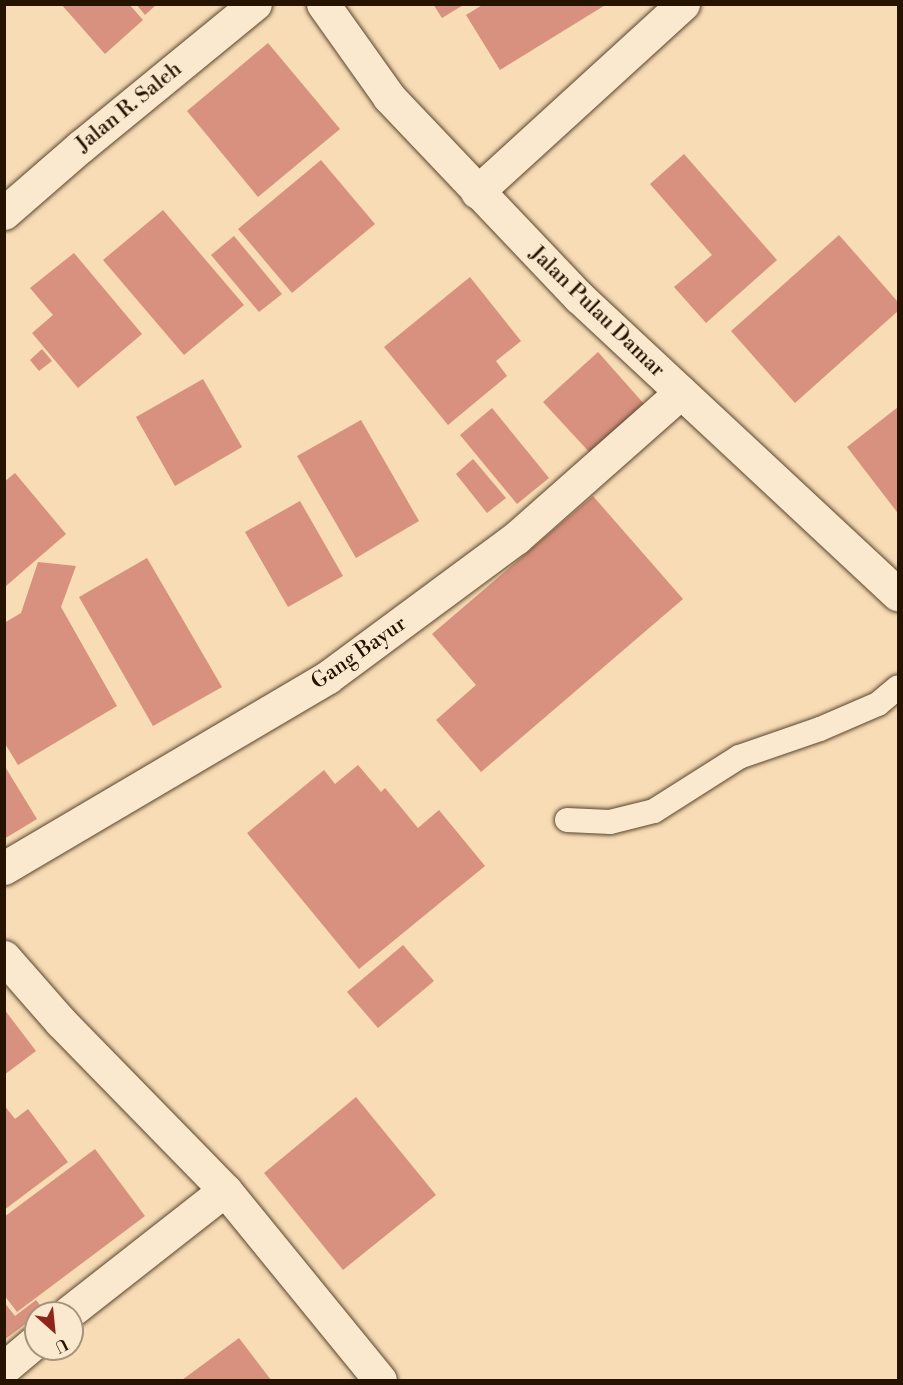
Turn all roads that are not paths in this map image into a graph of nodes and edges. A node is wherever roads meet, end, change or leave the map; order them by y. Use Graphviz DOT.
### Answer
graph roads {
  1 [pos="255,4"];
  2 [pos="323,4"];
  3 [pos="683,4"];
  4 [pos="477,192"];
  5 [pos="4,213"];
  6 [pos="681,392"];
  7 [pos="898,594"];
  8 [pos="898,687"];
  9 [pos="567,820"];
  10 [pos="4,868"];
  11 [pos="4,957"];
  12 [pos="225,1190"];
  13 [pos="83,1301"];
  14 [pos="24,1351"];
  15 [pos="4,1368"];
  16 [pos="380,1380"];
  1 -- 5 [label="street, Jalan R. Saleh"];
  2 -- 4 [label="street, Jalan Pulau Damar"];
  3 -- 4 [label="street"];
  4 -- 6 [label="street, Jalan Pulau Damar"];
  6 -- 7 [label="street, Jalan Pulau Damar"];
  6 -- 10 [label="street, Gang Bayur"];
  8 -- 9 [label="lane"];
  11 -- 12 [label="street"];
  12 -- 13 [label="street"];
  12 -- 16 [label="street"];
  14 -- 15 [label="street"];
}
